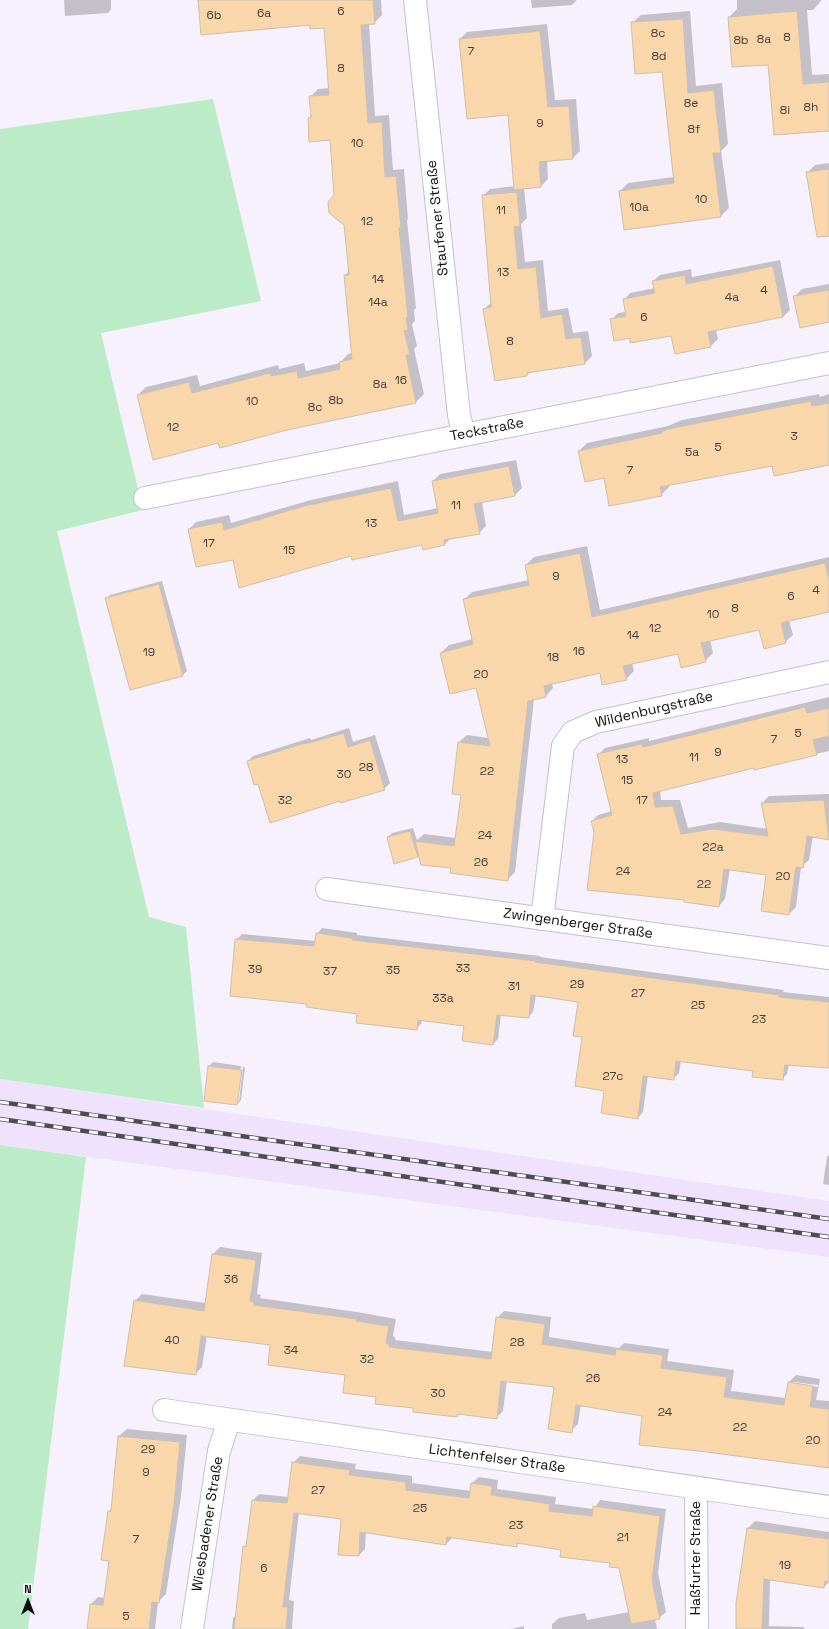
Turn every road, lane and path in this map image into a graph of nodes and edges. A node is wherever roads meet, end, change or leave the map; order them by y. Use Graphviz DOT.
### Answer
graph roads {
  1 [pos="415,0"];
  2 [pos="829,363"];
  3 [pos="464,435"];
  4 [pos="145,498"];
  5 [pos="829,672"];
  6 [pos="326,889"];
  7 [pos="542,919"];
  8 [pos="829,958"];
  9 [pos="164,1410"];
  10 [pos="229,1420"];
  11 [pos="696,1488"];
  12 [pos="829,1507"];
  13 [pos="192,1629"];
  14 [pos="697,1629"];
  1 -- 3 [label="street, Staufener Straße"];
  2 -- 3 [label="street, Teckstraße"];
  3 -- 4 [label="street, Teckstraße"];
  5 -- 7 [label="street, Wildenburgstraße"];
  6 -- 7 [label="street, Zwingenberger Straße"];
  7 -- 8 [label="street, Zwingenberger Straße"];
  9 -- 10 [label="street, Lichtenfelser Straße"];
  10 -- 11 [label="street, Lichtenfelser Straße"];
  10 -- 13 [label="street, Wiesbadener Straße"];
  11 -- 12 [label="street, Lichtenfelser Straße"];
  11 -- 14 [label="street, Haßfurter Straße"];
}
